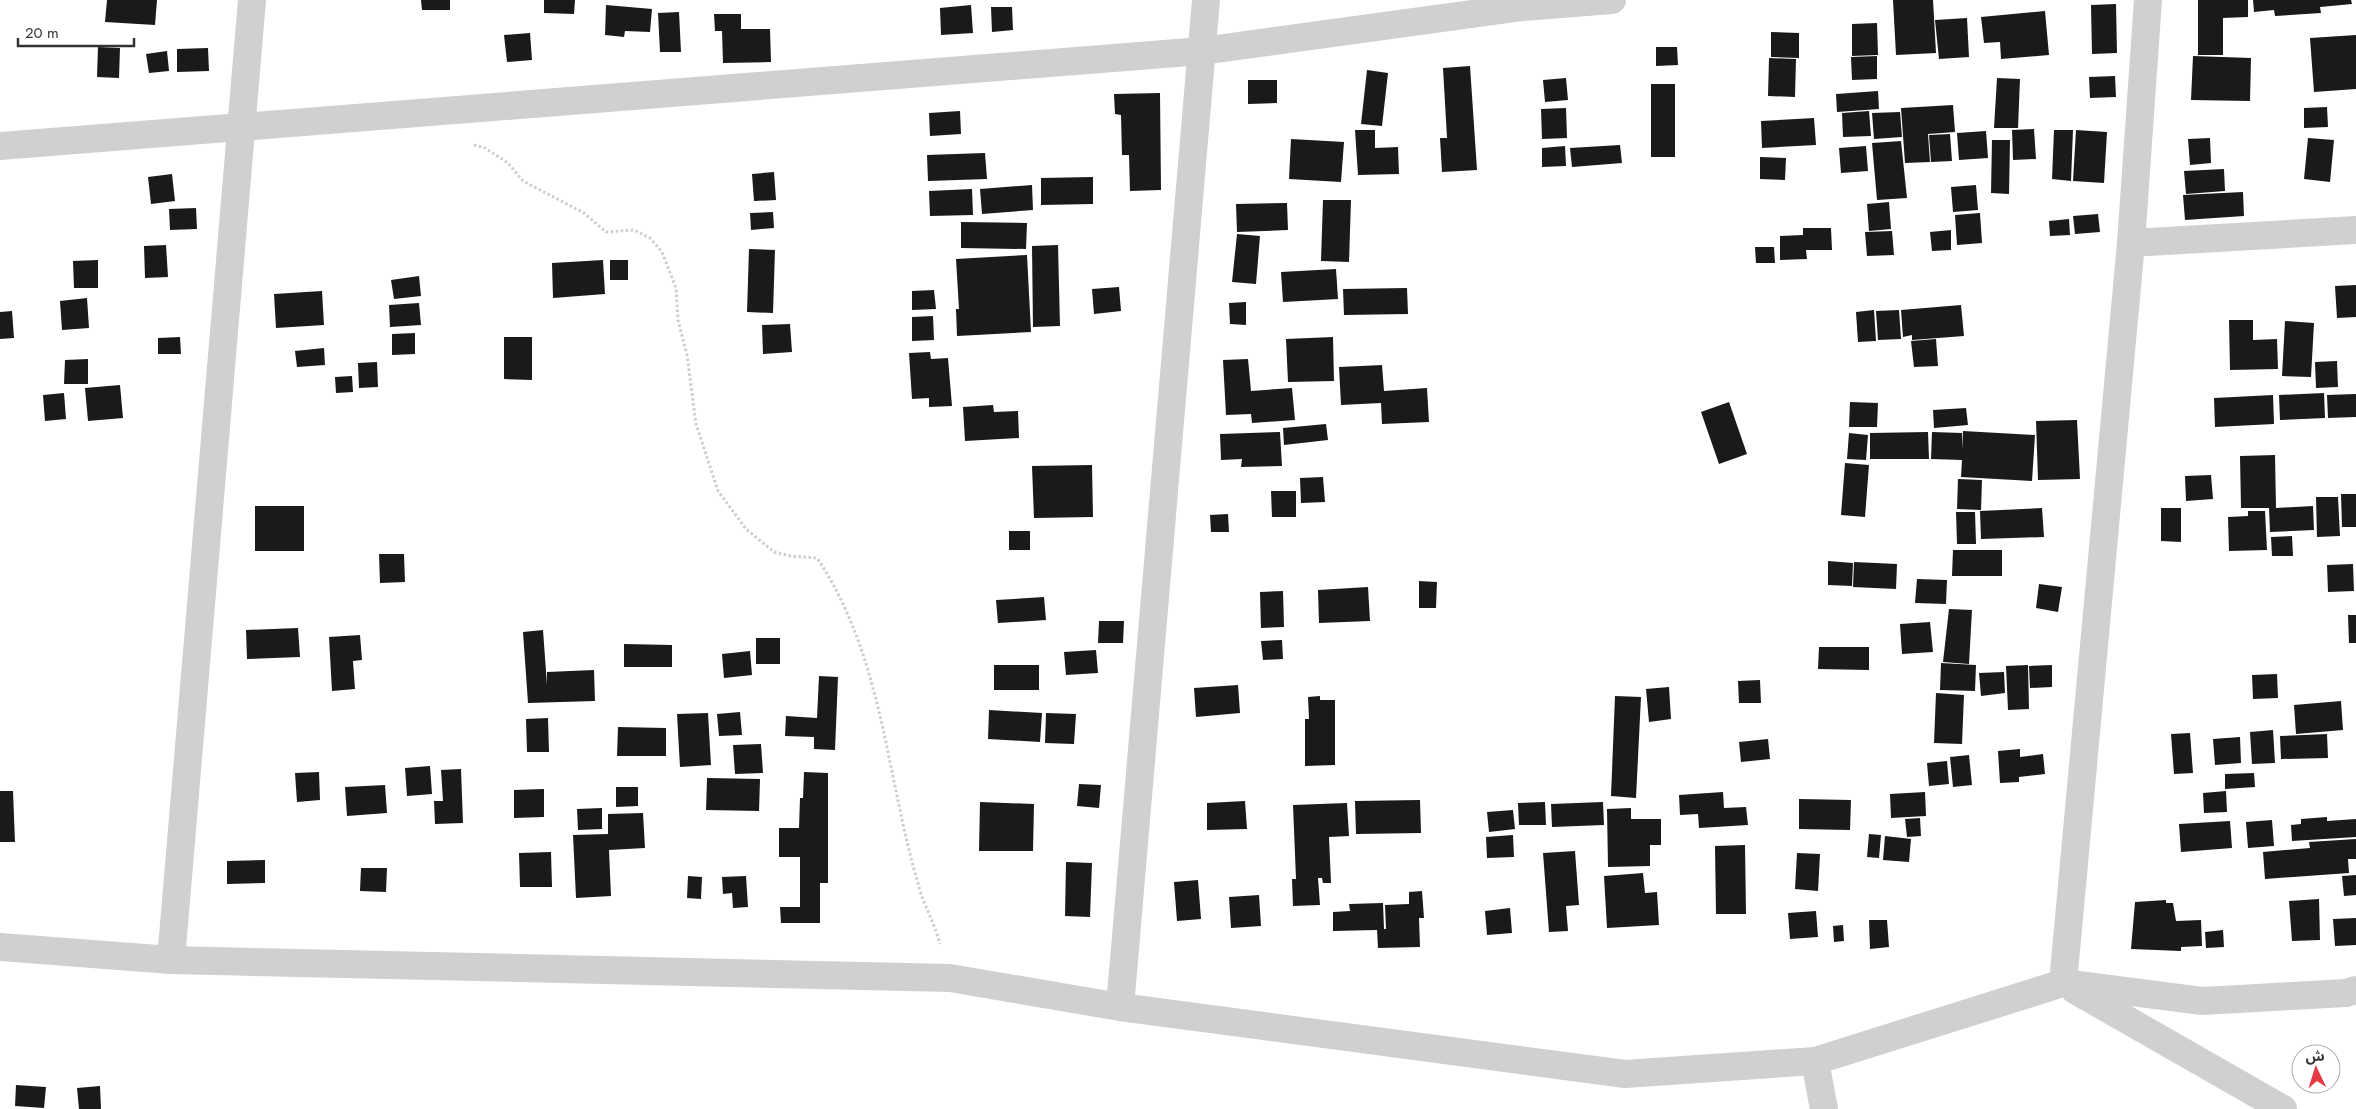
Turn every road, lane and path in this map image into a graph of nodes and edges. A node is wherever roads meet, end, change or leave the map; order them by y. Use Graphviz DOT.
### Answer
graph roads {
  1 [pos="252,0"];
  2 [pos="1206,0"];
  3 [pos="1612,0"];
  4 [pos="2148,0"];
  5 [pos="1523,3"];
  6 [pos="1202,51"];
  7 [pos="454,110"];
  8 [pos="242,127"];
  9 [pos="0,146"];
  10 [pos="2356,230"];
  11 [pos="2131,243"];
  12 [pos="0,947"];
  13 [pos="171,960"];
  14 [pos="950,978"];
  15 [pos="2063,983"];
  16 [pos="2356,990"];
  17 [pos="1120,1007"];
  18 [pos="1815,1060"];
  19 [pos="1824,1109"];
  20 [pos="2283,1109"];
  1 -- 8 [label="street"];
  2 -- 6 [label="street"];
  3 -- 5 [label="street"];
  4 -- 11 [label="street"];
  5 -- 6 [label="street"];
  6 -- 7 [label="street"];
  6 -- 17 [label="street"];
  7 -- 8 [label="street"];
  7 -- 14 [label="path"];
  8 -- 9 [label="street"];
  8 -- 13 [label="street"];
  10 -- 11 [label="street"];
  11 -- 15 [label="street"];
  12 -- 13 [label="street"];
  13 -- 14 [label="street"];
  14 -- 17 [label="street"];
  15 -- 16 [label="street"];
  15 -- 18 [label="street"];
  15 -- 20 [label="street"];
  17 -- 18 [label="street"];
  18 -- 19 [label="street"];
}
